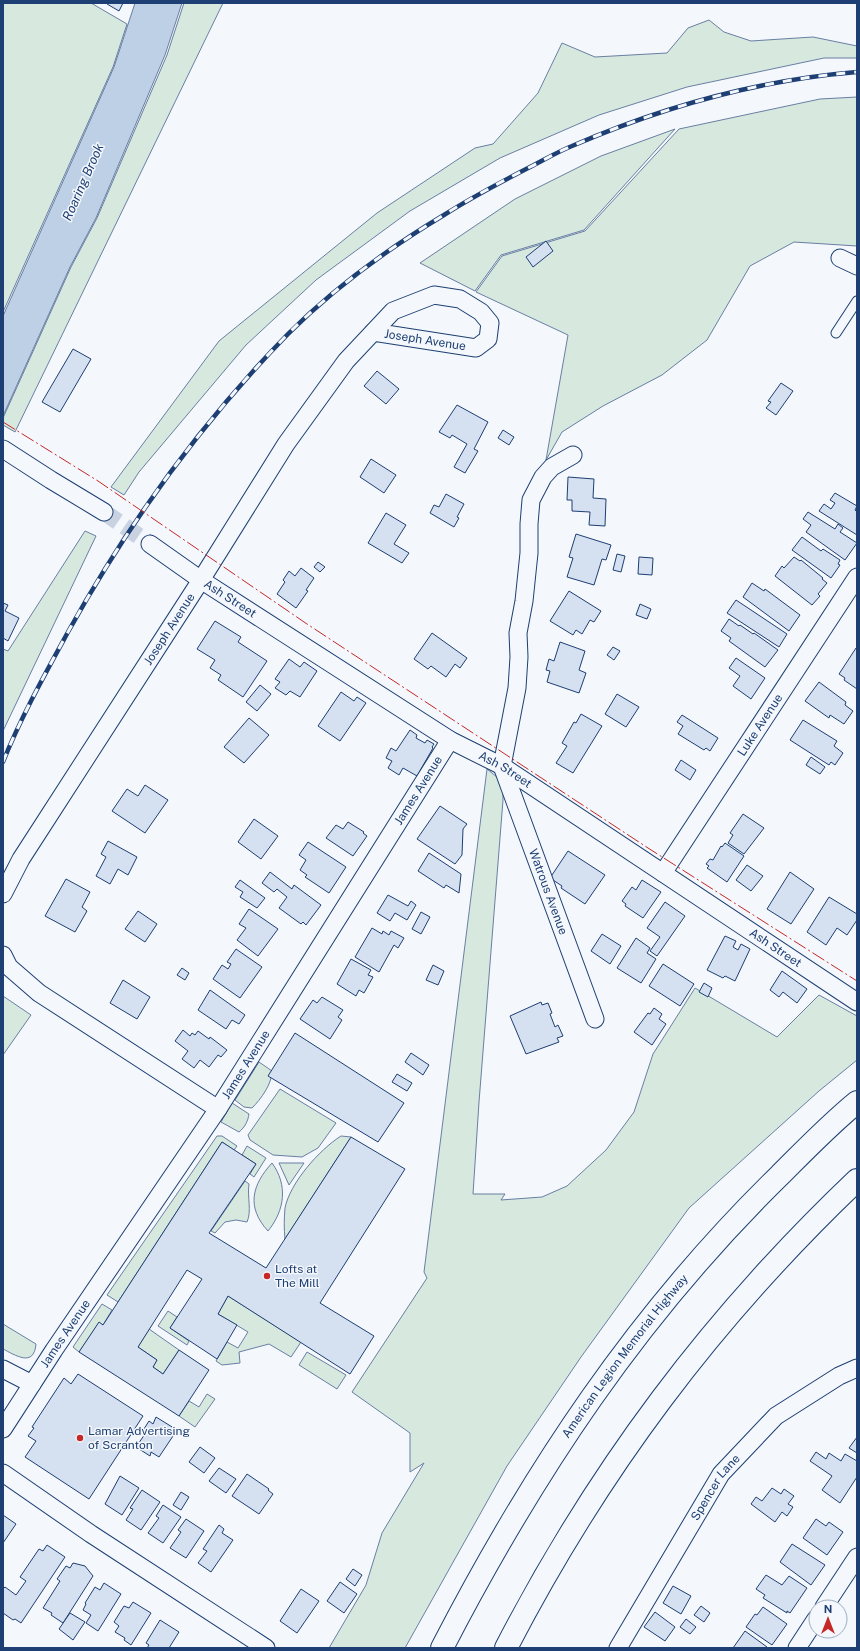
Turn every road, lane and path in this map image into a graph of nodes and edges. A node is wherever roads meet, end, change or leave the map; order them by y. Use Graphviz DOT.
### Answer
graph roads {
  1 [pos="840,258"];
  2 [pos="857,266"];
  3 [pos="857,301"];
  4 [pos="373,332"];
  5 [pos="836,332"];
  6 [pos="3,449"];
  7 [pos="572,455"];
  8 [pos="104,512"];
  9 [pos="150,544"];
  10 [pos="857,577"];
  11 [pos="201,580"];
  12 [pos="450,740"];
  13 [pos="502,766"];
  14 [pos="663,873"];
  15 [pos="3,894"];
  16 [pos="3,955"];
  17 [pos="857,1002"];
  18 [pos="595,1019"];
  19 [pos="857,1102"];
  20 [pos="218,1109"];
  21 [pos="857,1180"];
  22 [pos="857,1368"];
  23 [pos="3,1369"];
  24 [pos="32,1384"];
  25 [pos="3,1429"];
  26 [pos="3,1474"];
  27 [pos="857,1557"];
  28 [pos="829,1599"];
  29 [pos="808,1631"];
  30 [pos="266,1648"];
  31 [pos="442,1648"];
  32 [pos="506,1648"];
  33 [pos="618,1648"];
  34 [pos="797,1648"];
  1 -- 2 [label="street"];
  3 -- 5 [label="lane"];
  4 -- 4 [label="street, Joseph Avenue"];
  4 -- 11 [label="street, Joseph Avenue"];
  6 -- 8 [label="street"];
  7 -- 13 [label="street"];
  9 -- 11 [label="street, Ash Street"];
  10 -- 14 [label="street, Luke Avenue"];
  11 -- 12 [label="street, Ash Street"];
  11 -- 15 [label="street, Joseph Avenue"];
  12 -- 13 [label="street, Ash Street"];
  12 -- 20 [label="street, James Avenue"];
  13 -- 14 [label="street, Ash Street"];
  13 -- 18 [label="street, Watrous Avenue"];
  14 -- 17 [label="street, Ash Street"];
  16 -- 20 [label="street"];
  19 -- 31 [label="highway, American Legion Memorial Highway"];
  20 -- 24 [label="street, James Avenue"];
  21 -- 32 [label="highway"];
  22 -- 33 [label="street, Spencer Lane"];
  23 -- 24 [label="street"];
  24 -- 25 [label="street, James Avenue"];
  26 -- 30 [label="street"];
  27 -- 28 [label="street"];
  29 -- 34 [label="street"];
}
